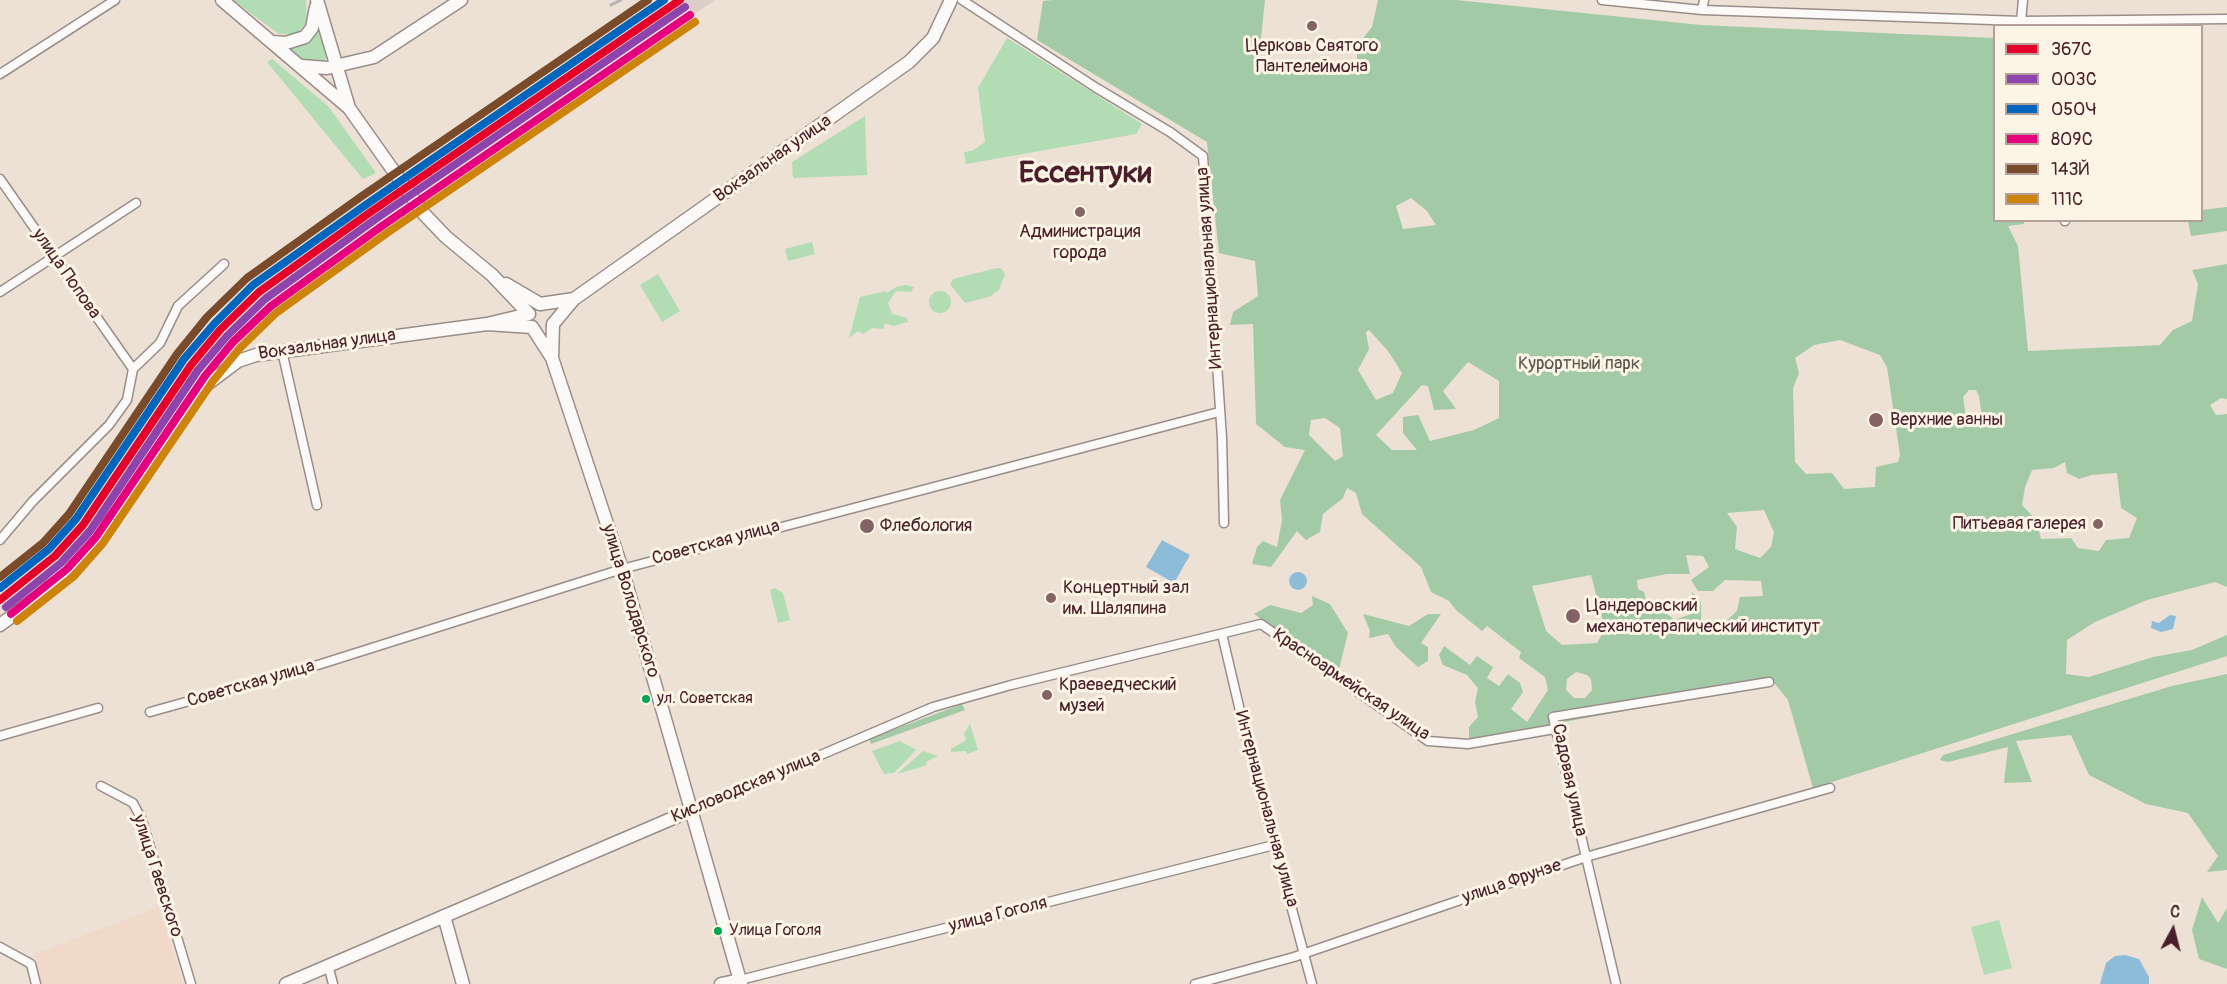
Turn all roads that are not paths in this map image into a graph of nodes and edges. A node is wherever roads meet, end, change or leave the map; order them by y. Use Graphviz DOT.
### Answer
graph roads {
  1 [pos="115,0"];
  2 [pos="222,0"];
  3 [pos="317,0"];
  4 [pos="462,0"];
  5 [pos="951,0"];
  6 [pos="962,0"];
  7 [pos="1602,0"];
  8 [pos="1704,0"];
  9 [pos="2023,0"];
  10 [pos="1702,10"];
  11 [pos="2227,19"];
  12 [pos="2021,21"];
  13 [pos="2045,23"];
  14 [pos="272,42"];
  15 [pos="301,66"];
  16 [pos="337,67"];
  17 [pos="0,74"];
  18 [pos="349,108"];
  19 [pos="0,179"];
  20 [pos="136,203"];
  21 [pos="52,255"];
  22 [pos="224,264"];
  23 [pos="492,276"];
  24 [pos="0,291"];
  25 [pos="574,299"];
  26 [pos="540,304"];
  27 [pos="529,314"];
  28 [pos="487,324"];
  29 [pos="554,324"];
  30 [pos="532,327"];
  31 [pos="282,351"];
  32 [pos="552,358"];
  33 [pos="133,369"];
  34 [pos="1219,412"];
  35 [pos="317,505"];
  36 [pos="1224,523"];
  37 [pos="0,540"];
  38 [pos="622,569"];
  39 [pos="0,625"];
  40 [pos="1222,634"];
  41 [pos="1769,682"];
  42 [pos="98,708"];
  43 [pos="150,712"];
  44 [pos="1554,729"];
  45 [pos="0,736"];
  46 [pos="101,786"];
  47 [pos="1830,788"];
  48 [pos="692,810"];
  49 [pos="1274,845"];
  50 [pos="1586,857"];
  51 [pos="444,916"];
  52 [pos="0,947"];
  53 [pos="1304,954"];
  54 [pos="328,965"];
  55 [pos="740,982"];
  56 [pos="36,984"];
  57 [pos="191,984"];
  58 [pos="286,984"];
  59 [pos="333,984"];
  60 [pos="463,984"];
  61 [pos="721,984"];
  62 [pos="1195,984"];
  63 [pos="1312,984"];
  64 [pos="1616,984"];
  1 -- 17 [label="street"];
  2 -- 14 [label="main road"];
  3 -- 14 [label="main road"];
  3 -- 16 [label="main road"];
  4 -- 16 [label="main road"];
  5 -- 25 [label="main road, Вокзальная улица"];
  6 -- 34 [label="street, Интернациональная улица"];
  7 -- 10 [label="street"];
  8 -- 10 [label="street"];
  9 -- 12 [label="street"];
  10 -- 12 [label="street"];
  11 -- 13 [label="street"];
  12 -- 13 [label="street"];
  14 -- 15 [label="main road"];
  15 -- 16 [label="main road"];
  15 -- 18 [label="main road"];
  16 -- 18 [label="main road"];
  18 -- 23 [label="main road"];
  19 -- 21 [label="street, улица Попова"];
  20 -- 21 [label="street"];
  21 -- 24 [label="street"];
  21 -- 33 [label="street, улица Попова"];
  22 -- 33 [label="street"];
  23 -- 26 [label="main road"];
  23 -- 27 [label="main road"];
  25 -- 26 [label="main road"];
  25 -- 29 [label="main road"];
  26 -- 27 [label="main road"];
  26 -- 29 [label="main road"];
  27 -- 28 [label="main road, Вокзальная улица"];
  27 -- 30 [label="main road"];
  28 -- 30 [label="main road, Вокзальная улица"];
  28 -- 31 [label="main road, Вокзальная улица"];
  29 -- 30 [label="main road"];
  29 -- 32 [label="main road"];
  30 -- 32 [label="main road"];
  31 -- 35 [label="street"];
  31 -- 39 [label="main road, Вокзальная улица"];
  32 -- 38 [label="main road, улица Володарского"];
  33 -- 37 [label="street"];
  34 -- 36 [label="street, Интернациональная улица"];
  34 -- 38 [label="street, Советская улица"];
  38 -- 43 [label="street, Советская улица"];
  38 -- 48 [label="main road, улица Володарского"];
  40 -- 44 [label="street, Красноармейская улица"];
  40 -- 48 [label="street, Кисловодская улица"];
  40 -- 49 [label="street, Интернациональная улица"];
  41 -- 44 [label="street, Садовая улица"];
  42 -- 45 [label="street"];
  44 -- 50 [label="street, Садовая улица"];
  46 -- 57 [label="street, улица Гаевского"];
  47 -- 50 [label="street, улица Фрунзе"];
  48 -- 51 [label="main road, Кисловодская улица"];
  48 -- 55 [label="main road, улица Володарского"];
  49 -- 53 [label="street, Интернациональная улица"];
  49 -- 55 [label="street, улица Гоголя"];
  50 -- 53 [label="street, улица Фрунзе"];
  50 -- 64 [label="street, Садовая улица"];
  51 -- 54 [label="main road, Кисловодская улица"];
  51 -- 60 [label="main road"];
  52 -- 56 [label="street"];
  53 -- 62 [label="street, улица Фрунзе"];
  53 -- 63 [label="street, Интернациональная улица"];
  54 -- 58 [label="main road, Кисловодская улица"];
  54 -- 59 [label="street"];
  55 -- 61 [label="main road, улица Гоголя"];
}
